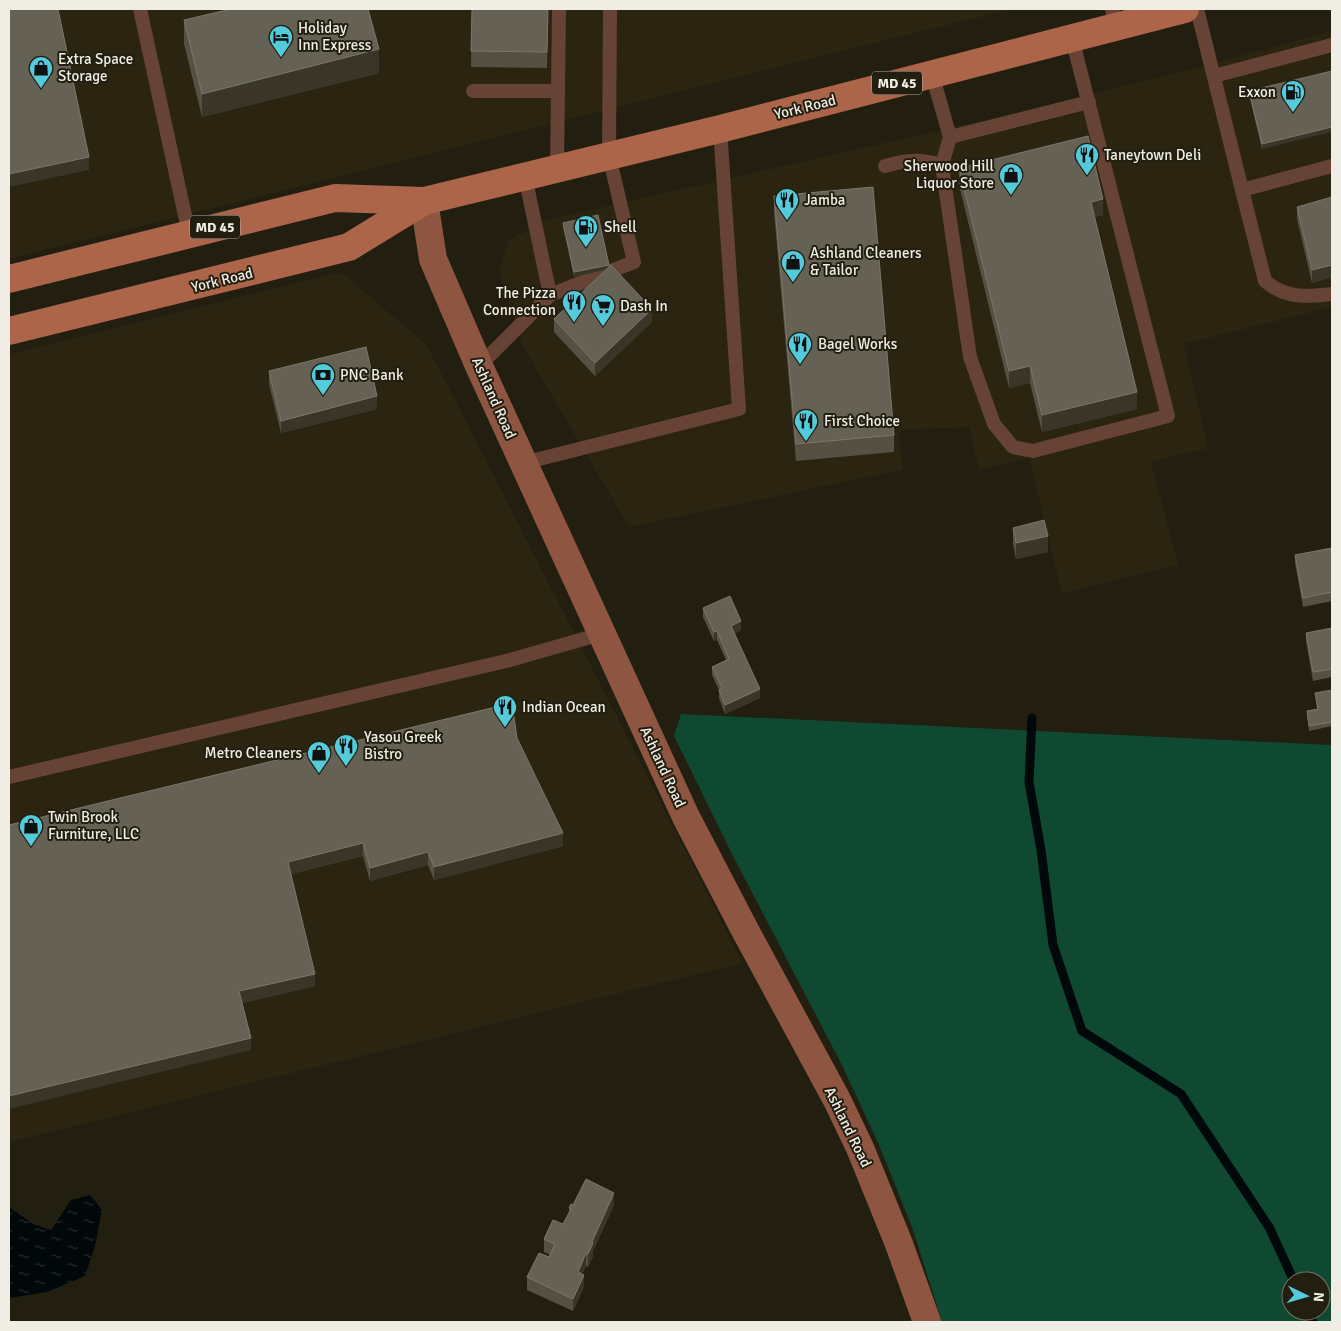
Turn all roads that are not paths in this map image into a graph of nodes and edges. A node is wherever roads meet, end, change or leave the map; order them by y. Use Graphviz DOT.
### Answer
graph roads {
  1 [pos="140,9"];
  2 [pos="558,9"];
  3 [pos="610,9"];
  4 [pos="1185,9"];
  5 [pos="1197,9"];
  6 [pos="1114,18"];
  7 [pos="1072,38"];
  8 [pos="1332,45"];
  9 [pos="932,74"];
  10 [pos="1214,76"];
  11 [pos="473,91"];
  12 [pos="558,91"];
  13 [pos="1089,102"];
  14 [pos="720,129"];
  15 [pos="950,137"];
  16 [pos="609,156"];
  17 [pos="942,165"];
  18 [pos="885,166"];
  19 [pos="1332,166"];
  20 [pos="557,168"];
  21 [pos="525,176"];
  22 [pos="1242,190"];
  23 [pos="424,201"];
  24 [pos="189,234"];
  25 [pos="9,279"];
  26 [pos="1332,294"];
  27 [pos="550,295"];
  28 [pos="9,331"];
  29 [pos="479,366"];
  30 [pos="523,463"];
  31 [pos="601,634"];
  32 [pos="9,777"];
  33 [pos="927,1322"];
  1 -- 24 [label="lane"];
  2 -- 12 [label="lane"];
  3 -- 16 [label="lane"];
  4 -- 6 [label="main road, York Road / MD 45"];
  5 -- 10 [label="lane"];
  6 -- 7 [label="main road, York Road / MD 45"];
  7 -- 9 [label="main road, York Road / MD 45"];
  7 -- 13 [label="lane"];
  8 -- 10 [label="lane"];
  9 -- 14 [label="main road, York Road / MD 45"];
  9 -- 15 [label="lane"];
  10 -- 22 [label="lane"];
  11 -- 12 [label="lane"];
  12 -- 20 [label="lane"];
  13 -- 15 [label="lane"];
  13 -- 17 [label="lane"];
  14 -- 16 [label="main road, York Road / MD 45"];
  14 -- 30 [label="lane"];
  15 -- 17 [label="lane"];
  16 -- 20 [label="main road, York Road / MD 45"];
  16 -- 27 [label="lane"];
  17 -- 18 [label="lane"];
  19 -- 22 [label="lane"];
  20 -- 21 [label="main road, York Road / MD 45"];
  21 -- 23 [label="main road, York Road / MD 45"];
  21 -- 27 [label="lane"];
  22 -- 26 [label="lane"];
  23 -- 24 [label="main road, York Road / MD 45"];
  23 -- 28 [label="main road, York Road / MD 45"];
  23 -- 29 [label="main road, Ashland Road"];
  24 -- 25 [label="main road, York Road / MD 45"];
  27 -- 29 [label="lane"];
  29 -- 30 [label="main road, Ashland Road"];
  30 -- 31 [label="main road, Ashland Road"];
  31 -- 32 [label="lane"];
  31 -- 33 [label="main road, Ashland Road"];
}
